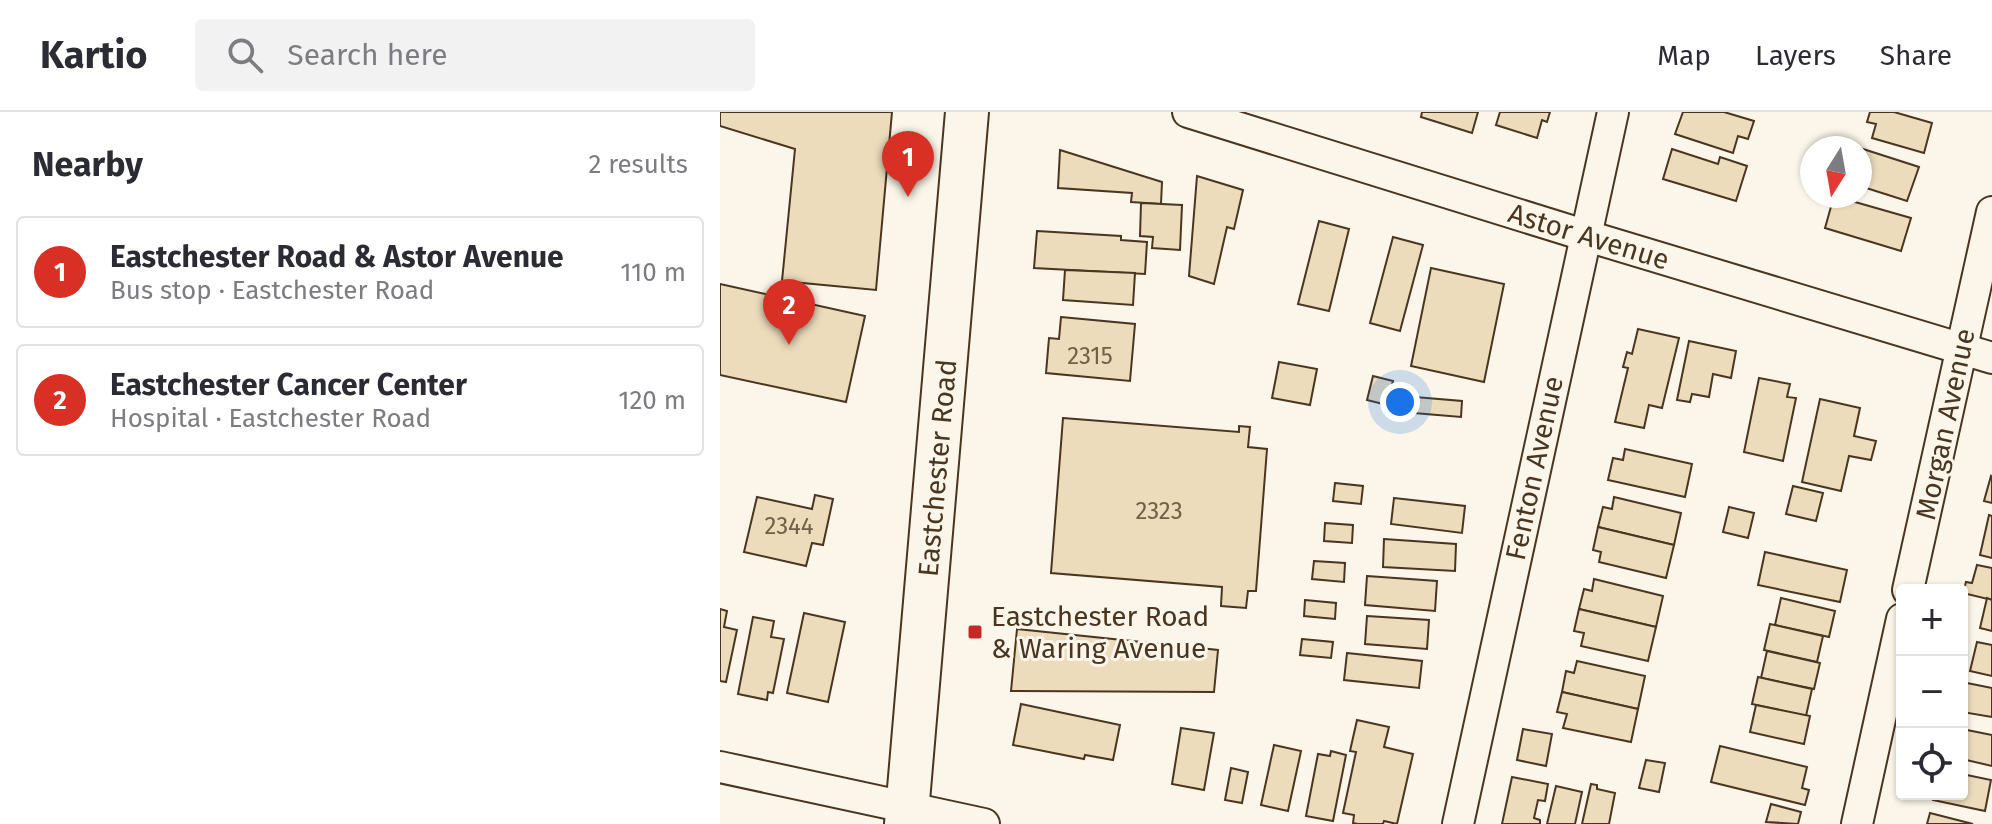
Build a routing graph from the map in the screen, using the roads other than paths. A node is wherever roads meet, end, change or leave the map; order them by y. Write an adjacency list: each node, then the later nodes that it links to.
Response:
1 (967, 112): 11 (main road, Eastchester Road)
2 (1188, 112): 5 (street, Astor Avenue)
3 (1613, 112): 5 (street, Fenton Avenue)
4 (1992, 212): 6 (street, Morgan Avenue)
5 (1584, 235): 6 (street, Astor Avenue); 13 (street, Fenton Avenue)
6 (1961, 348): 7 (street, Astor Avenue); 8 (street, Morgan Avenue)
7 (1992, 358)
8 (1909, 584)
9 (1896, 646): 14 (street)
10 (720, 767): 11 (street)
11 (906, 816): 12 (street)
12 (984, 824)
13 (1458, 824)
14 (1857, 824)

